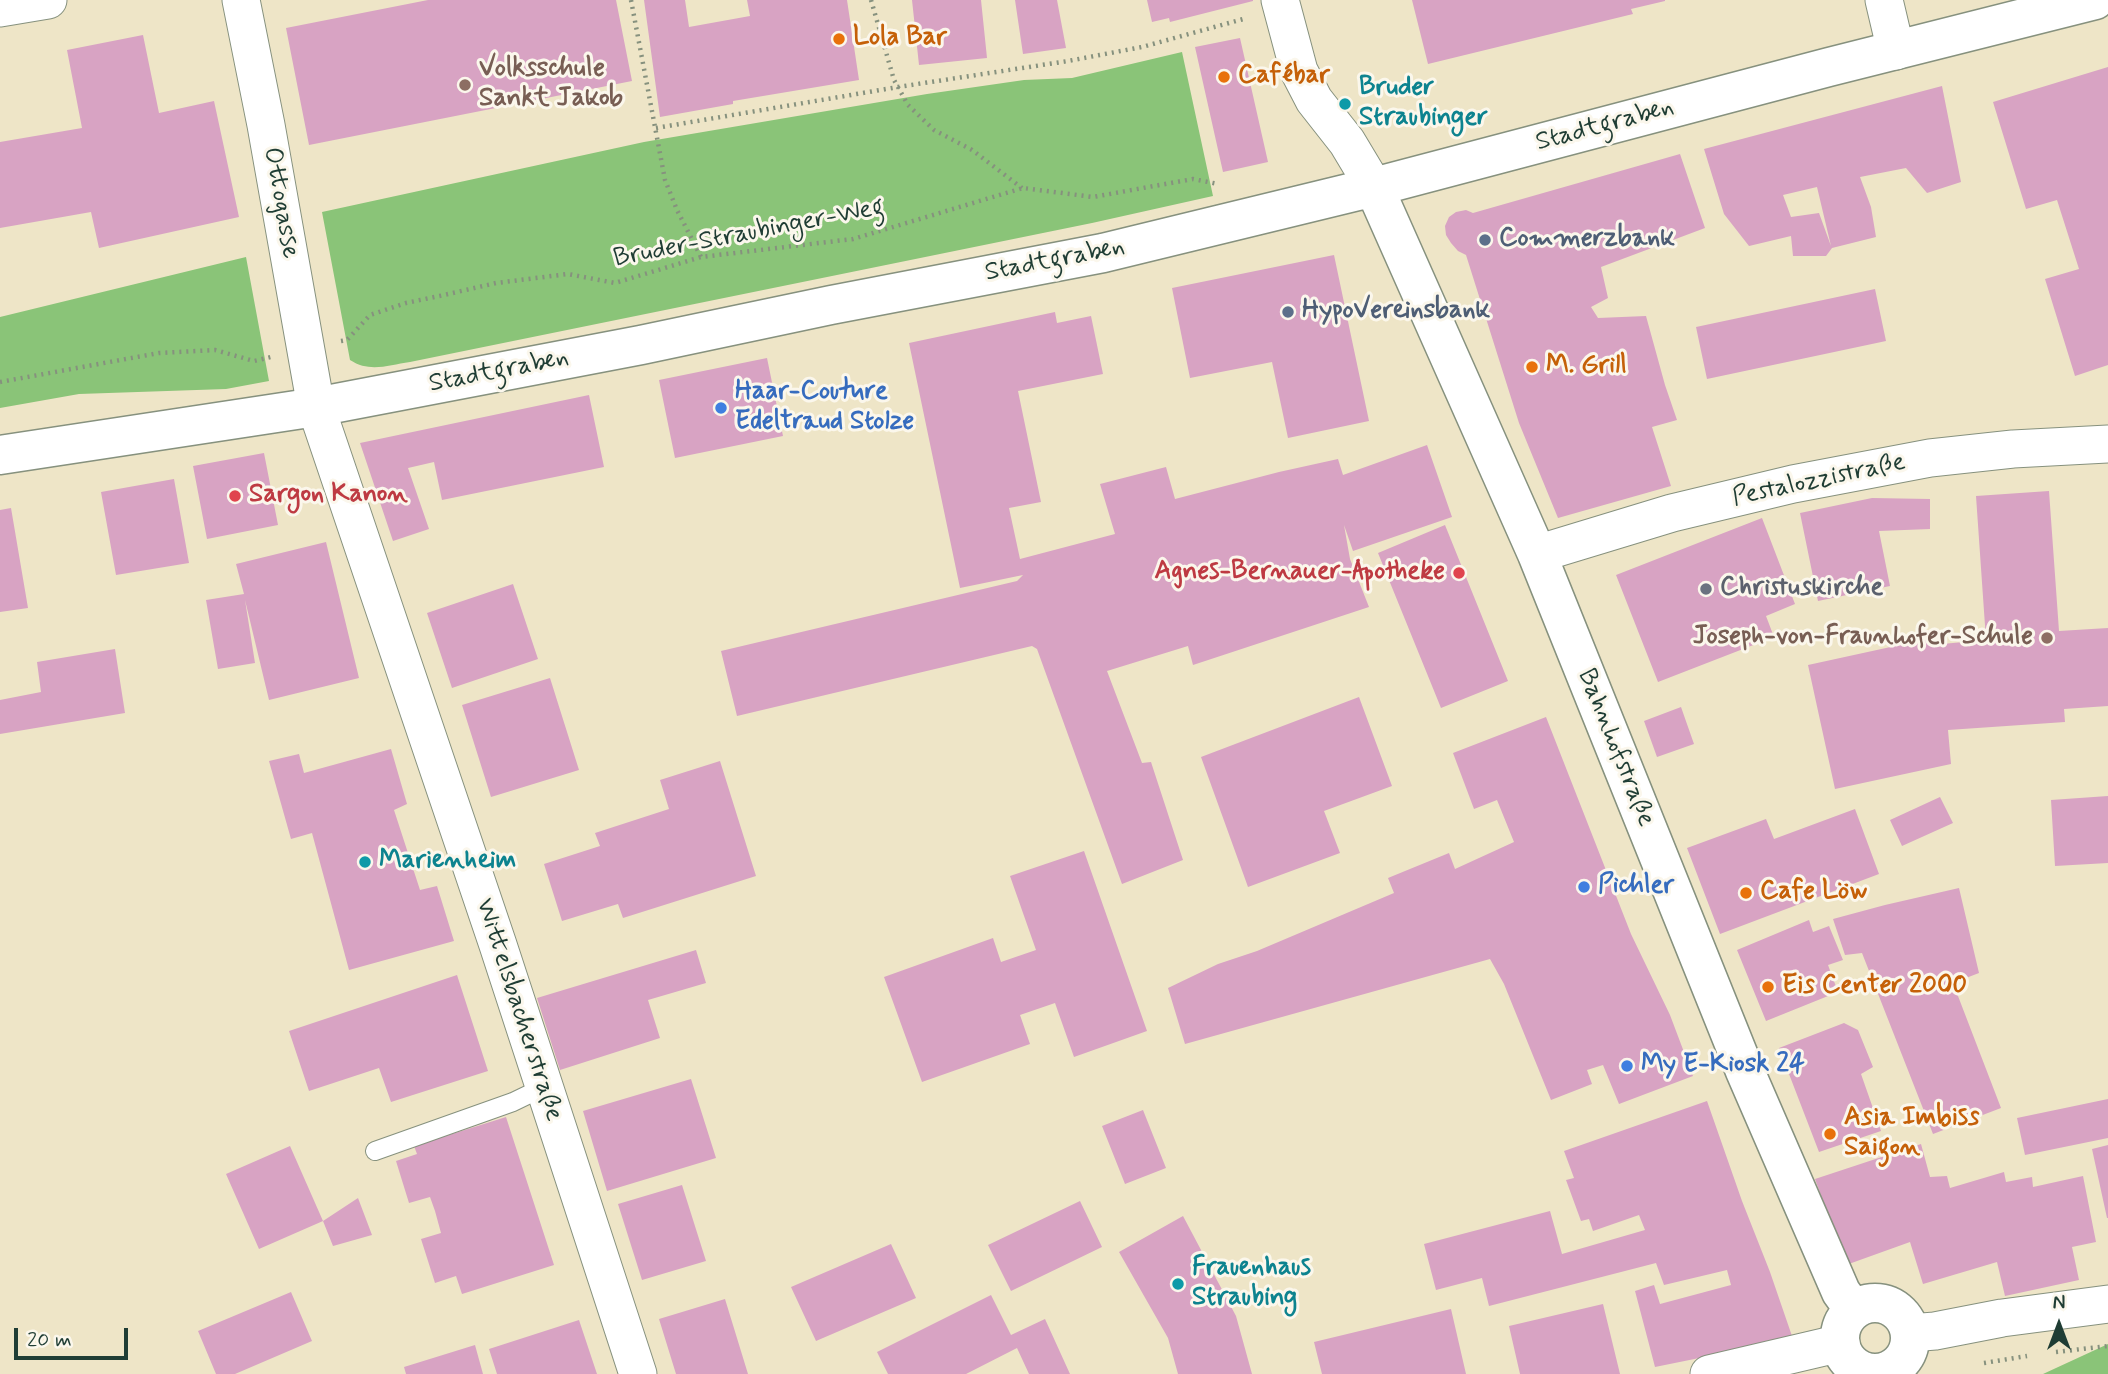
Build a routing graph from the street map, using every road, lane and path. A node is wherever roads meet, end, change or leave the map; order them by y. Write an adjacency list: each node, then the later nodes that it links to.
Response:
1 (241, 0): 14 (street, Ottogasse)
2 (631, 0): 9 (path)
3 (872, 0): 8 (path)
4 (1884, 0): 7 (street)
5 (2095, 0): 7 (main road, Stadtgraben)
6 (1281, 6): 8 (path); 11 (street)
7 (1896, 51): 11 (main road, Stadtgraben)
8 (898, 87): 9 (path); 12 (path)
9 (656, 128): 13 (path)
10 (1226, 183): 12 (path, Bruder-Straubinger-Weg)
11 (1374, 187): 16 (main road, Stadtgraben); 19 (main road, Bahnhofstraße)
12 (1023, 188): 13 (path, Bruder-Straubinger-Weg)
13 (701, 257): 14 (path, Bruder-Straubinger-Weg)
14 (306, 349): 15 (path, Bruder-Straubinger-Weg); 16 (street, Ottogasse)
15 (0, 382)
16 (316, 407): 18 (main road, Stadtgraben); 20 (street, Wittelsbacherstraße)
17 (2108, 444): 19 (street, Pestalozzistraße)
18 (0, 455)
19 (1537, 554): 23 (main road, Bahnhofstraße)
20 (544, 1087): 21 (lane); 30 (street, Wittelsbacherstraße)
21 (375, 1151)
22 (2108, 1304): 24 (street)
23 (1848, 1327): 24 (main road); 29 (main road); 31 (street)
24 (1910, 1333): 29 (main road)
25 (2108, 1346): 26 (path)
26 (2047, 1353)
27 (2035, 1355): 28 (path)
28 (1981, 1364)
29 (1891, 1372)
30 (638, 1374)
31 (1709, 1374)

